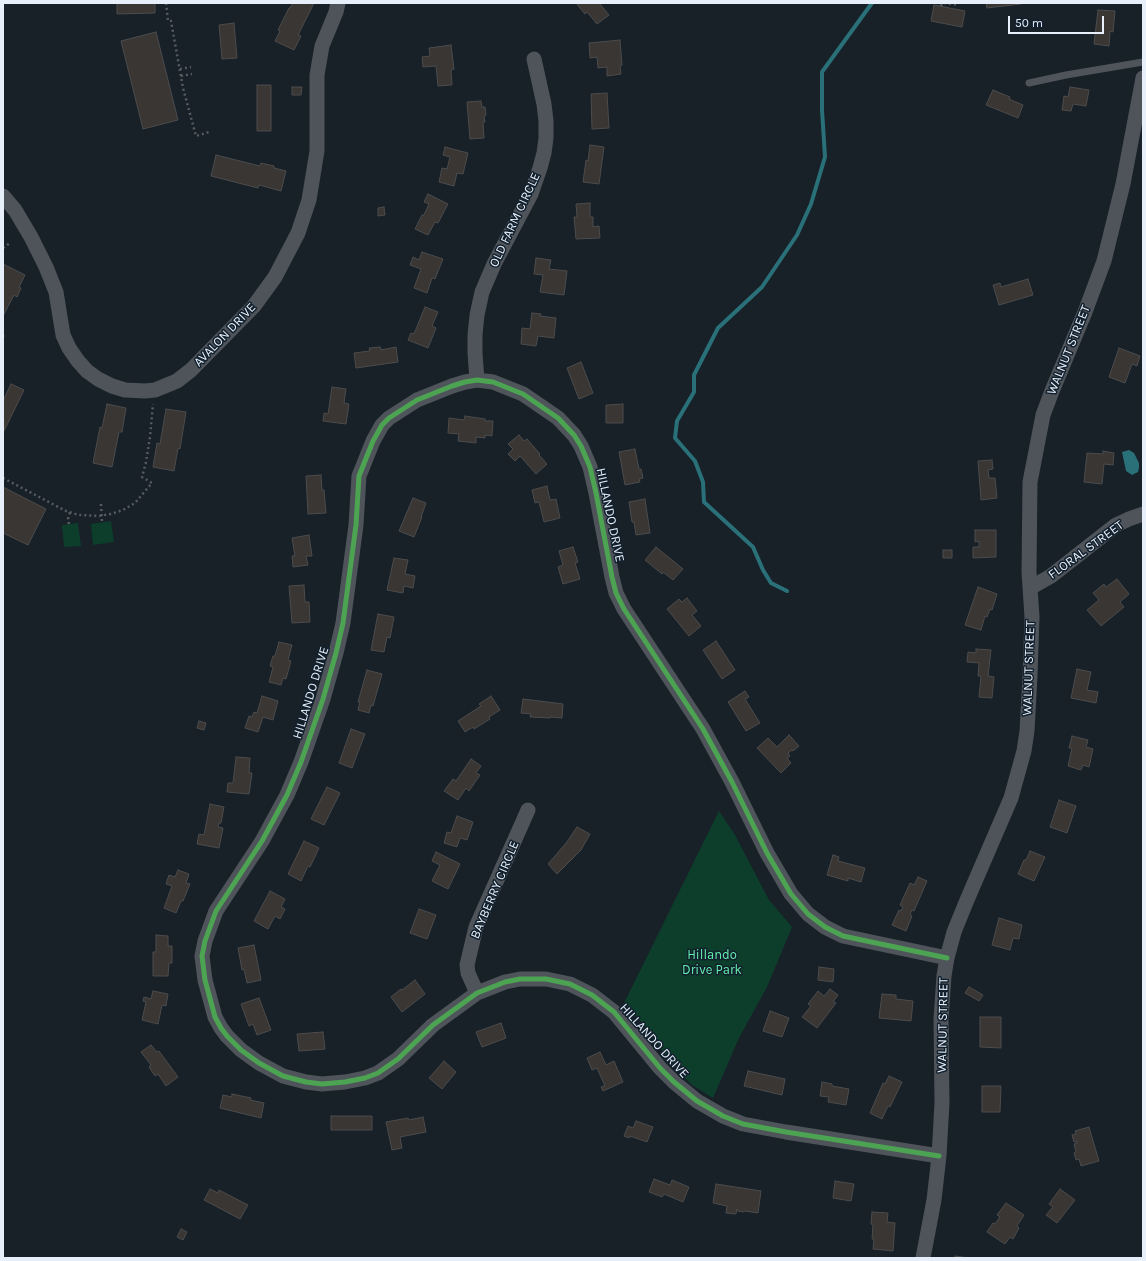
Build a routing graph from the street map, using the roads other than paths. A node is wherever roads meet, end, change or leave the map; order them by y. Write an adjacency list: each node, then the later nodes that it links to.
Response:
1 (338, 3): 6 (street, AVALON DRIVE)
2 (534, 60): 7 (street, OLD FARM CIRCLE)
3 (1143, 62): 5 (lane)
4 (1143, 78): 9 (street, WALNUT STREET)
5 (1029, 83)
6 (3, 196)
7 (477, 380): 11 (street, HILLANDO DRIVE); 12 (street, HILLANDO DRIVE)
8 (1143, 514): 9 (street, FLORAL STREET)
9 (1030, 588): 11 (street, WALNUT STREET)
10 (528, 810): 12 (street, BAYBERRY CIRCLE)
11 (947, 958): 13 (street, WALNUT STREET)
12 (477, 993): 13 (street, HILLANDO DRIVE)
13 (940, 1156): 14 (street, WALNUT STREET)
14 (923, 1258)

